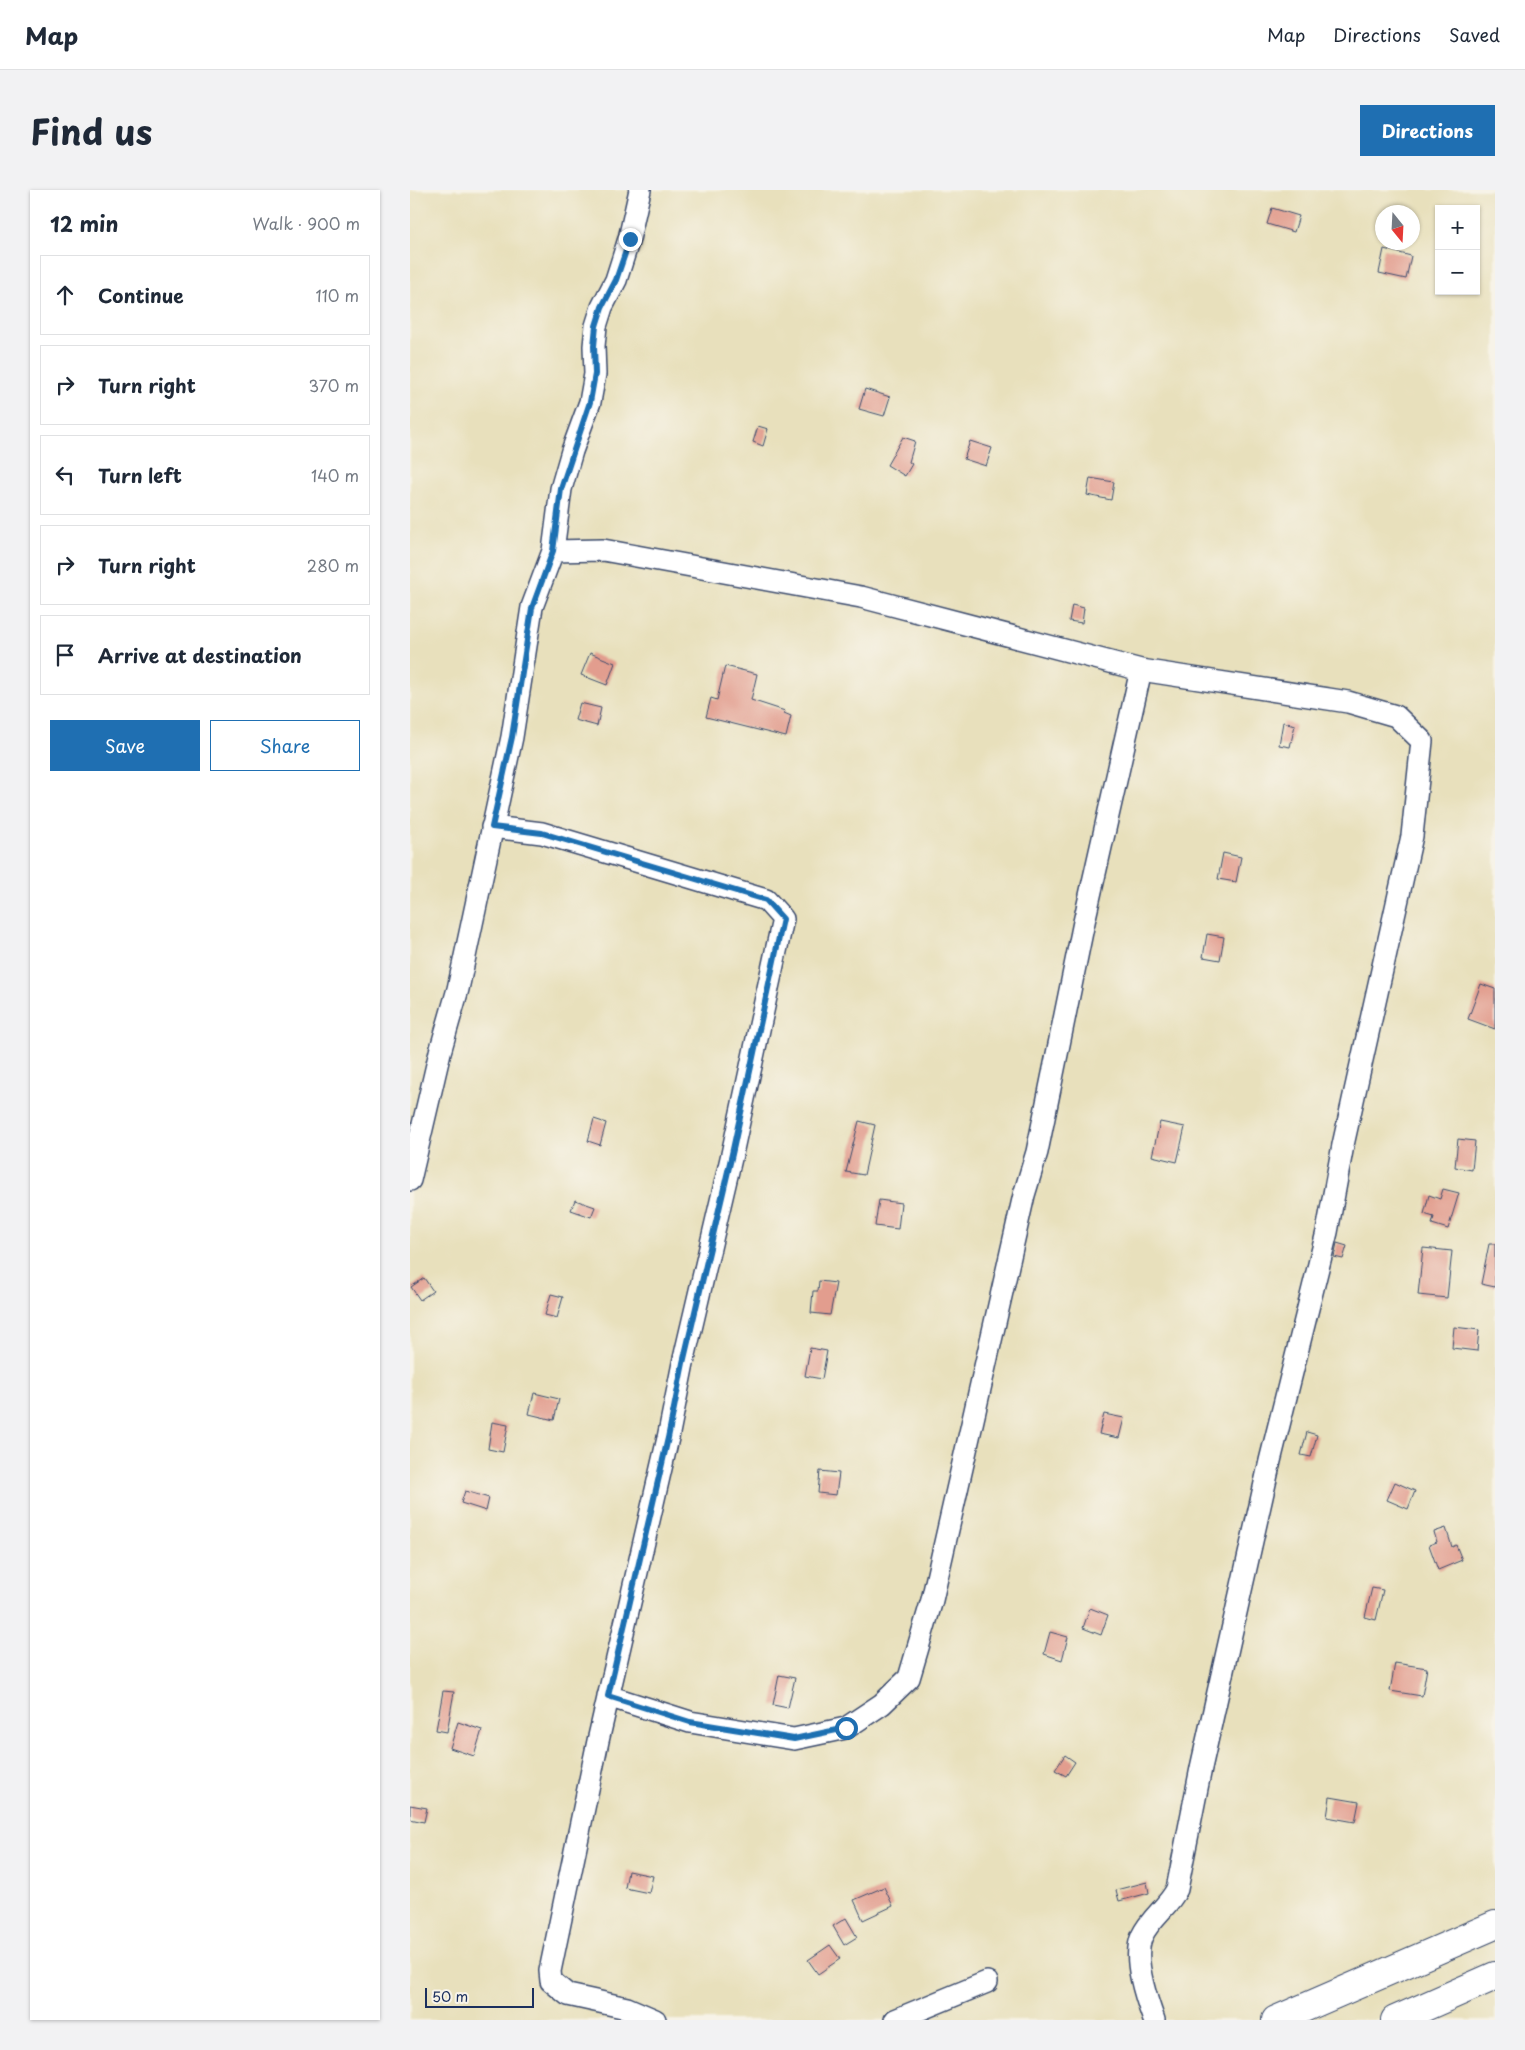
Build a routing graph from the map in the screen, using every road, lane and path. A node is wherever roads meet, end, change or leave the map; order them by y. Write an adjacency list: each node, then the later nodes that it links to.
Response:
1 (640, 190): 2 (street)
2 (553, 551): 3 (street); 4 (street)
3 (1141, 670): 6 (street); 12 (street)
4 (492, 827): 5 (street); 6 (street)
5 (410, 1180)
6 (608, 1696): 10 (street)
7 (1495, 1925): 13 (highway)
8 (1495, 1976): 14 (highway)
9 (988, 1982): 11 (street)
10 (655, 2020)
11 (895, 2020)
12 (1154, 2020)
13 (1276, 2020)
14 (1395, 2020)

